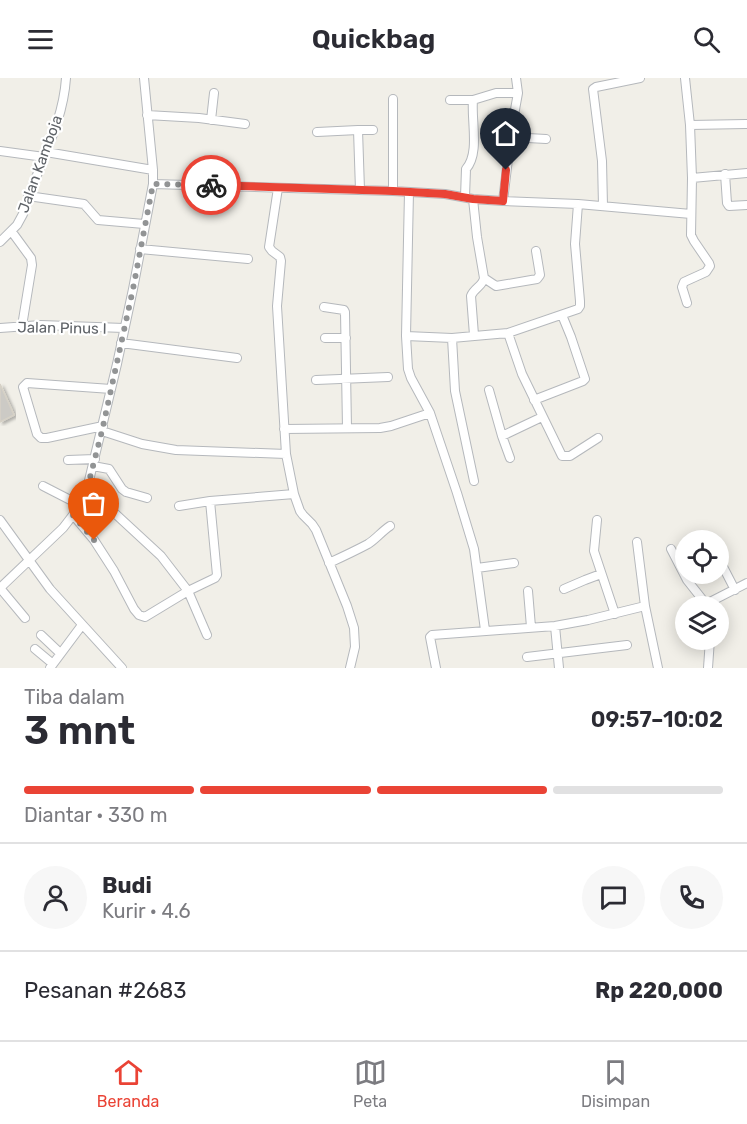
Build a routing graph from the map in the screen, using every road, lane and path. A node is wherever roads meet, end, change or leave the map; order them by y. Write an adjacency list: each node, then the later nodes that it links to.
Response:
1 (66, 78): 22 (street, Jalan Kamboja)
2 (144, 78): 11 (street)
3 (516, 78): 7 (street)
4 (640, 78): 37 (street)
5 (686, 78): 15 (street)
6 (214, 93): 12 (street)
7 (518, 93): 10 (street); 19 (street)
8 (393, 99): 30 (street)
9 (450, 100): 10 (street)
10 (473, 100): 33 (street)
11 (147, 116): 12 (street); 23 (street)
12 (211, 120): 13 (street)
13 (245, 124)
14 (746, 124): 15 (street)
15 (690, 125): 26 (street)
16 (358, 130): 17 (street); 18 (street); 29 (street)
17 (373, 130)
18 (317, 132)
19 (510, 137): 20 (street); 34 (street)
20 (546, 139)
21 (0, 151): 22 (street)
22 (45, 155): 23 (street); 32 (street, Jalan Kamboja)
23 (153, 170): 27 (street)
24 (747, 173): 25 (street)
25 (725, 174): 26 (street); 36 (street)
26 (692, 178): 38 (street)
27 (153, 184): 28 (street); 39 (street)
28 (278, 188): 29 (street); 70 (street)
29 (360, 190): 30 (street)
30 (393, 191): 31 (street)
31 (409, 192): 33 (street); 54 (street)
32 (28, 196): 39 (street); 40 (street, Jalan Kamboja)
33 (469, 198): 34 (street); 45 (street)
34 (503, 201): 35 (street)
35 (578, 204): 37 (street); 48 (street)
36 (747, 205)
37 (603, 206): 38 (street)
38 (691, 214): 46 (street)
39 (144, 224): 42 (street)
40 (12, 232): 41 (street, Jalan Kamboja); 49 (street)
41 (1, 238)
42 (140, 249): 44 (street); 51 (street)
43 (536, 251): 45 (street)
44 (248, 259)
45 (484, 278): 53 (street)
46 (687, 303)
47 (324, 308): 56 (street)
48 (562, 315): 52 (street); 65 (street)
49 (22, 326): 50 (street, Jalan Pinus I); 51 (street, Jalan Pinus I)
50 (0, 328)
51 (124, 328): 58 (street)
52 (508, 333): 53 (street); 65 (street)
53 (474, 335): 57 (street)
54 (406, 336): 57 (street); 66 (street)
55 (325, 338): 56 (street)
56 (346, 338): 61 (street)
57 (452, 338): 77 (street)
58 (121, 342): 59 (street); 63 (street)
59 (237, 358)
60 (388, 377): 61 (street)
61 (345, 378): 62 (street); 68 (street)
62 (316, 380)
63 (111, 389): 69 (street); 69 (street)
64 (489, 390): 71 (street)
65 (534, 400): 67 (street)
66 (430, 413): 68 (street); 94 (street)
67 (542, 417): 71 (street); 72 (street)
68 (347, 428): 70 (street)
69 (102, 429): 73 (street); 76 (street)
70 (284, 429): 73 (street)
71 (502, 436): 74 (street)
72 (598, 438)
73 (286, 454): 80 (street)
74 (510, 458)
75 (68, 460): 76 (street)
76 (94, 463): 79 (street); 81 (street)
77 (474, 481)
78 (43, 486): 83 (street)
79 (86, 493): 83 (street); 101 (street)
80 (294, 494): 82 (street); 92 (street)
81 (147, 498)
82 (210, 501): 84 (street); 101 (street)
83 (80, 505): 85 (street)
84 (179, 506)
85 (73, 515): 91 (street); 101 (street)
86 (597, 520): 95 (street)
87 (0, 521): 91 (street)
88 (390, 526): 92 (street)
89 (637, 542): 105 (street)
90 (671, 549): 103 (street)
91 (30, 560): 98 (street); 108 (street)
92 (329, 563): 122 (street)
93 (514, 563): 94 (street)
94 (477, 568): 111 (street)
95 (601, 574): 99 (street); 106 (street)
96 (729, 578): 100 (street)
97 (747, 584): 100 (street)
98 (0, 588): 107 (street)
99 (564, 589)
100 (735, 590): 104 (street)
101 (188, 591): 113 (street)
102 (528, 591): 110 (street)
103 (699, 596)
104 (723, 596)
105 (645, 606): 106 (street); 125 (street)
106 (615, 614): 109 (street)
107 (25, 618)
108 (82, 625): 117 (street); 121 (street)
109 (555, 626): 110 (street); 118 (street)
110 (531, 627): 111 (street)
111 (485, 630): 123 (street)
112 (41, 635): 117 (street)
113 (207, 635)
114 (627, 645): 118 (street)
115 (35, 649): 120 (street)
116 (709, 650): 126 (street)
117 (60, 653): 120 (street)
118 (558, 654): 119 (street); 124 (street)
119 (527, 657)
120 (51, 666)
121 (122, 668)
122 (350, 668)
123 (436, 668)
124 (560, 668)
125 (658, 668)
126 (708, 668)

